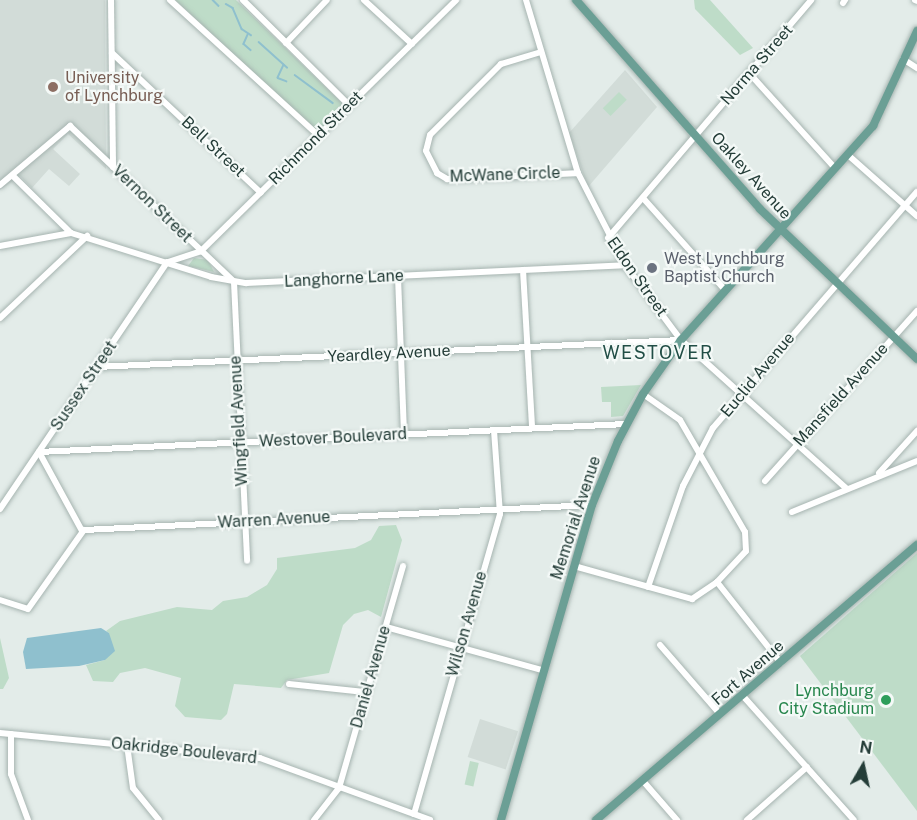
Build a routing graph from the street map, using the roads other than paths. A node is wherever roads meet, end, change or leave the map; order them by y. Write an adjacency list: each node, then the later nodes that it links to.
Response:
1 (111, 0): 14 (street)
2 (170, 0): 19 (street)
3 (243, 0): 11 (street)
4 (327, 0): 11 (street)
5 (364, 0): 12 (street)
6 (456, 0): 12 (street, Richmond Street)
7 (526, 0): 13 (street, Eldon Street)
8 (576, 0): 20 (main road, Oakley Avenue)
9 (811, 0): 17 (street, Norma Street)
10 (917, 31): 15 (main road, Memorial Avenue)
11 (286, 43): 18 (street)
12 (412, 44): 18 (street, Richmond Street)
13 (541, 52): 24 (street, Eldon Street); 24 (street, McWane Circle)
14 (112, 53): 22 (street); 28 (street, Bell Street)
15 (903, 59): 16 (street); 21 (main road, Memorial Avenue)
16 (917, 68)
17 (750, 74): 20 (street, Norma Street); 23 (street)
18 (349, 105): 19 (street, Richmond Street)
19 (318, 135): 28 (street, Richmond Street)
20 (696, 135): 29 (street, Norma Street); 32 (main road, Oakley Avenue)
21 (848, 155): 23 (main road, Memorial Avenue); 30 (street)
22 (113, 167): 25 (street, Vernon Street); 37 (street, Vernon Street)
23 (836, 168): 32 (main road, Memorial Avenue)
24 (578, 173): 35 (street, Eldon Street)
25 (13, 176): 26 (street); 33 (street)
26 (0, 185)
27 (917, 192): 30 (street, Euclid Avenue)
28 (261, 193): 37 (street, Richmond Street)
29 (643, 198): 35 (street, Norma Street); 44 (street)
30 (905, 205): 31 (street); 43 (street, Euclid Avenue)
31 (917, 216)
32 (781, 231): 43 (main road, Oakley Avenue); 44 (main road, Memorial Avenue)
33 (71, 233): 34 (street, Langhorne Lane); 36 (street)
34 (87, 236): 38 (street, Langhorne Lane); 46 (street)
35 (608, 238): 39 (street, Eldon Street)
36 (0, 246)
37 (201, 251): 38 (street, Richmond Street); 42 (street, Vernon Street)
38 (167, 262): 42 (street, Langhorne Lane); 53 (street, Sussex Street)
39 (625, 265): 40 (street, Langhorne Lane); 48 (street, Eldon Street)
40 (523, 270): 41 (street, Langhorne Lane); 49 (street)
41 (398, 277): 42 (street, Langhorne Lane); 50 (street)
42 (234, 282): 52 (street, Wingfield Avenue)
43 (837, 283): 47 (main road, Oakley Avenue); 55 (street, Euclid Avenue)
44 (725, 290): 48 (main road, Memorial Avenue)
45 (917, 311): 47 (street, Mansfield Avenue)
46 (0, 318)
47 (895, 335): 51 (main road, Oakley Avenue); 62 (street, Mansfield Avenue)
48 (681, 340): 49 (street, Yeardley Avenue); 54 (main road, Memorial Avenue); 55 (street, Eldon Street)
49 (527, 348): 50 (street, Yeardley Avenue); 57 (street)
50 (402, 353): 52 (street, Yeardley Avenue); 60 (street)
51 (917, 359)
52 (237, 361): 53 (street, Yeardley Avenue); 61 (street, Wingfield Avenue)
53 (96, 367): 63 (street, Sussex Street)
54 (643, 394): 56 (main road, Memorial Avenue); 64 (street)
55 (741, 394): 62 (street, Eldon Street); 64 (street, Euclid Avenue)
56 (627, 424): 57 (street, Westover Boulevard); 69 (main road, Memorial Avenue)
57 (532, 428): 58 (street, Westover Boulevard)
58 (494, 430): 60 (street, Westover Boulevard); 71 (street, Wilson Avenue)
59 (917, 431): 66 (street)
60 (404, 435): 61 (street, Westover Boulevard)
61 (240, 442): 63 (street, Westover Boulevard); 73 (street, Wingfield Avenue)
62 (797, 444): 67 (street, Mansfield Avenue); 68 (street, Eldon Street)
63 (39, 452): 70 (street, Sussex Street); 74 (street)
64 (699, 453): 79 (street); 80 (street, Euclid Avenue)
65 (917, 461): 66 (street)
66 (877, 476): 68 (street)
67 (765, 481)
68 (847, 489): 72 (street)
69 (592, 505): 71 (street, Warren Avenue); 78 (main road, Memorial Avenue)
70 (0, 509)
71 (499, 510): 73 (street, Warren Avenue); 84 (street, Wilson Avenue)
72 (792, 512)
73 (244, 522): 74 (street, Warren Avenue); 76 (street, Wingfield Avenue)
74 (81, 531): 81 (street)
75 (917, 545): 85 (main road, Fort Avenue)
76 (247, 561)
77 (403, 566): 82 (street, Daniel Avenue)
78 (574, 566): 80 (street); 86 (main road, Memorial Avenue)
79 (717, 582): 80 (street); 85 (street)
80 (648, 587)
81 (0, 600)
82 (386, 627): 84 (street); 88 (street, Daniel Avenue)
83 (660, 645): 90 (street)
84 (460, 648): 86 (street); 97 (street, Wilson Avenue)
85 (781, 663): 89 (main road, Fort Avenue)
86 (542, 670): 102 (main road, Memorial Avenue)
87 (289, 684): 88 (street)
88 (366, 692): 96 (street, Daniel Avenue)
89 (743, 696): 90 (main road, Fort Avenue); 94 (street)
90 (720, 714): 95 (main road, Fort Avenue)
91 (0, 733): 92 (street, Oakridge Boulevard)
92 (11, 734): 93 (street, Oakridge Boulevard); 98 (street)
93 (127, 745): 96 (street, Oakridge Boulevard); 99 (street)
94 (807, 767): 105 (street); 106 (street)
95 (643, 781): 103 (main road, Fort Avenue); 104 (street)
96 (339, 788): 97 (street, Oakridge Boulevard); 100 (street)
97 (414, 814): 101 (street, Oakridge Boulevard)
98 (28, 820)
99 (159, 820)
100 (314, 820)
101 (430, 820)
102 (501, 820)
103 (596, 820)
104 (677, 820)
105 (747, 820)
106 (854, 820)

